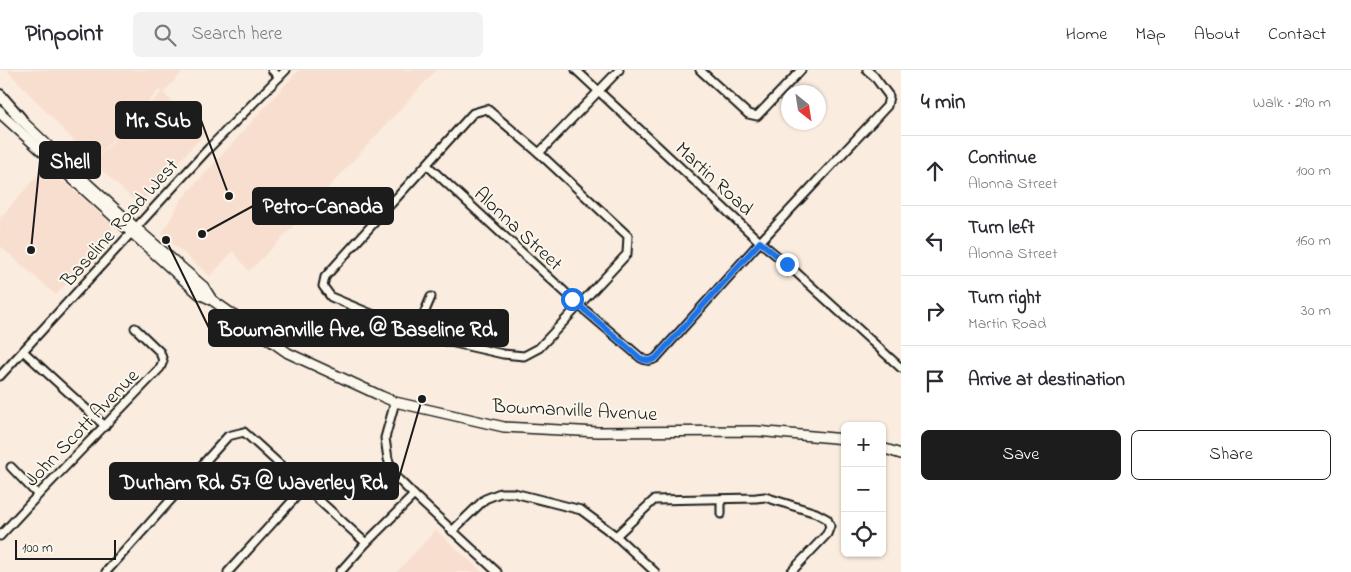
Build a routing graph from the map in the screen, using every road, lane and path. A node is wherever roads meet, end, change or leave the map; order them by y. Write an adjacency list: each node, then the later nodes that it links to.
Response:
1 (272, 70): 8 (street)
2 (285, 70): 8 (street, Baseline Road West)
3 (576, 70): 9 (street, Martin Road)
4 (619, 70): 9 (street)
5 (700, 70): 6 (street)
6 (801, 70)
7 (867, 70): 17 (street)
8 (279, 77): 16 (street, Baseline Road West)
9 (599, 91): 14 (street); 17 (street, Martin Road)
10 (0, 96): 13 (highway)
11 (0, 106): 13 (main road, Bowmanville Avenue)
12 (0, 111): 16 (main road, Bowmanville Avenue)
13 (21, 119): 16 (main road, Bowmanville Avenue)
14 (539, 154): 15 (street); 19 (street)
15 (426, 165): 19 (street, Alonna Street); 21 (street)
16 (134, 231): 22 (street, Baseline Road West); 25 (main road, Bowmanville Avenue)
17 (760, 242): 19 (street, Alonna Street); 23 (street, Martin Road)
18 (431, 297): 21 (street)
19 (580, 306): 21 (street)
20 (135, 328): 26 (street, John Scott Avenue)
21 (417, 330)
22 (23, 351): 24 (street, Baseline Road West); 26 (street)
23 (901, 368)
24 (0, 376)
25 (395, 402): 27 (main road, Bowmanville Avenue); 33 (street)
26 (105, 426): 32 (street, John Scott Avenue)
27 (841, 439)
28 (886, 449): 29 (main road)
29 (901, 454)
30 (11, 467): 32 (street)
31 (305, 487): 39 (street); 40 (street); 41 (street)
32 (38, 495): 37 (street, John Scott Avenue)
33 (414, 495): 36 (street); 39 (street)
34 (721, 499): 35 (street); 38 (street); 45 (street)
35 (722, 514)
36 (452, 531): 38 (street); 43 (street)
37 (0, 536)
38 (616, 536): 44 (street)
39 (366, 543): 42 (street)
40 (106, 572)
41 (228, 572)
42 (340, 572)
43 (497, 572)
44 (655, 572)
45 (791, 572)

